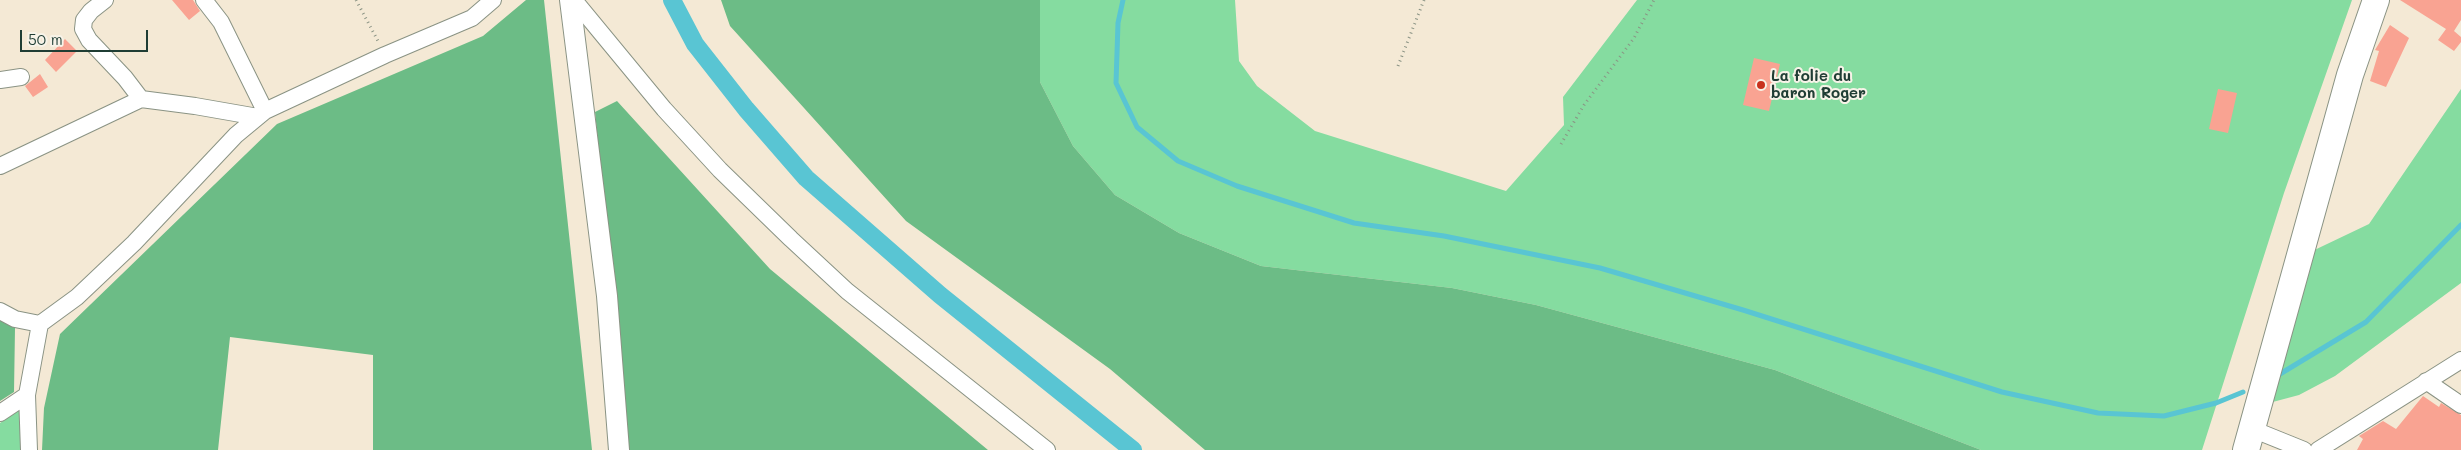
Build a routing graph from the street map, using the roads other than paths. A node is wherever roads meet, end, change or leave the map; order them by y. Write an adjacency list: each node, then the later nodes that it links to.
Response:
1 (105, 0): 8 (street)
2 (204, 0): 9 (street)
3 (493, 0): 9 (street)
4 (572, 0): 21 (street); 22 (street)
5 (2376, 0): 18 (main road)
6 (21, 77): 7 (street)
7 (0, 80)
8 (141, 99): 9 (street); 10 (street)
9 (261, 114): 12 (street)
10 (0, 166)
11 (0, 311): 12 (street)
12 (40, 324): 15 (street)
13 (2461, 360): 14 (street)
14 (2426, 381): 16 (street); 24 (street)
15 (27, 395): 17 (street); 20 (street)
16 (2461, 405)
17 (0, 413)
18 (2249, 440): 19 (street)
19 (2287, 446): 23 (street)
20 (29, 450)
21 (619, 450)
22 (1047, 450)
23 (2304, 450)
24 (2318, 450)

